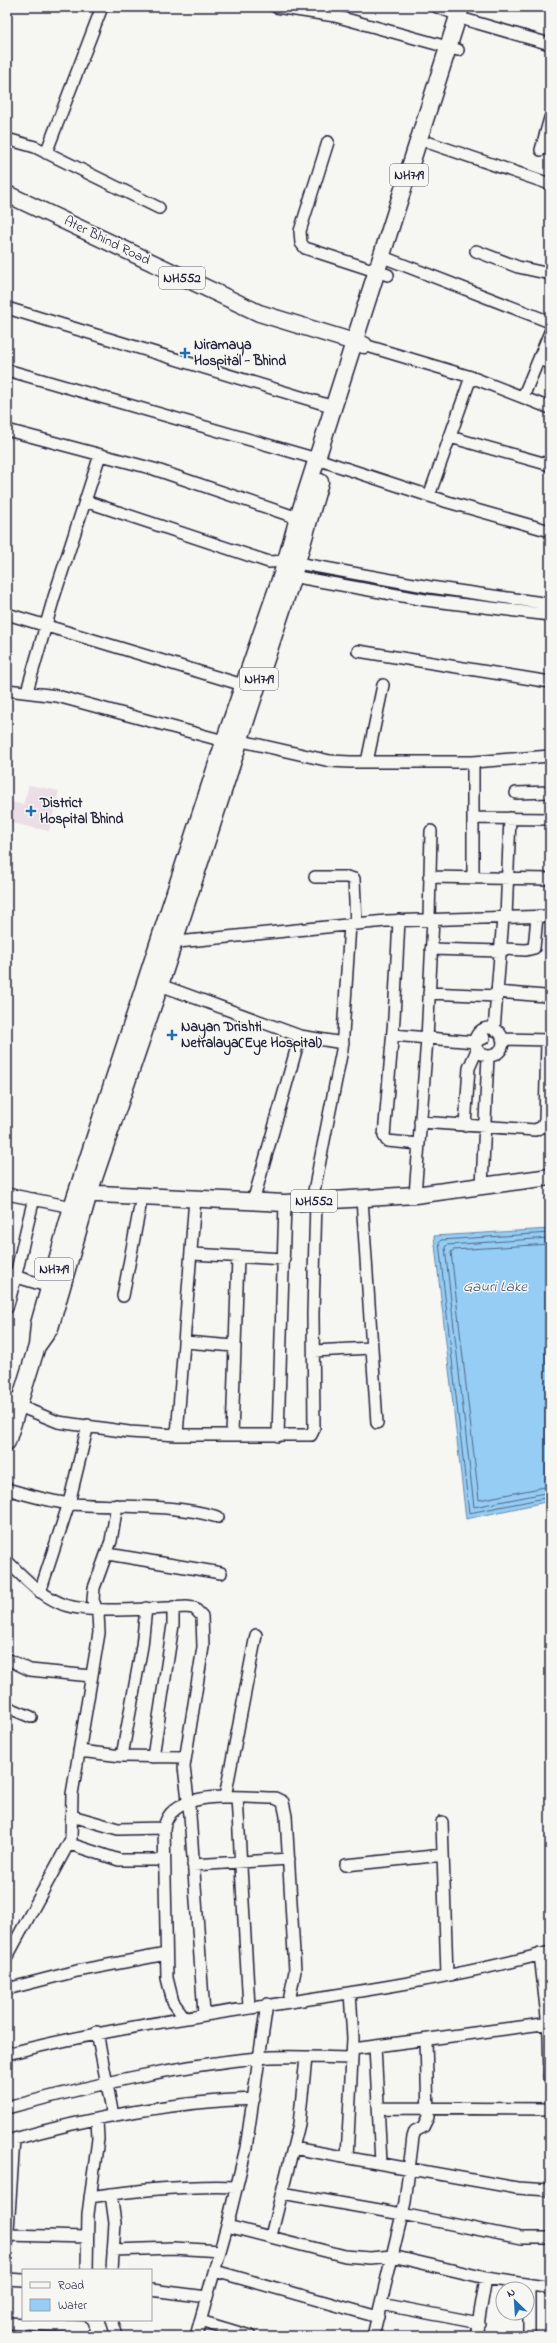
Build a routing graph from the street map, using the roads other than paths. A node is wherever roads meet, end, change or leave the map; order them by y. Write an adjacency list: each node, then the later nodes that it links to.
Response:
1 (102, 7): 14 (street)
2 (276, 7): 4 (street)
3 (437, 7): 6 (street)
4 (291, 8): 5 (street)
5 (336, 11): 8 (street)
6 (464, 12): 7 (street); 8 (highway, NH719)
7 (550, 44)
8 (453, 49): 12 (highway, NH719); 19 (highway, NH719)
9 (550, 118): 13 (street)
10 (7, 139): 14 (street)
11 (328, 142): 19 (street)
12 (430, 143): 15 (street); 19 (highway, NH719)
13 (541, 150)
14 (46, 154): 17 (street)
15 (550, 184)
16 (7, 194): 24 (highway, Ater Bhind Road / NH552)
17 (159, 208)
18 (476, 251): 20 (street)
19 (385, 266): 22 (street); 24 (highway, NH719)
20 (550, 274)
21 (7, 308): 30 (street)
22 (550, 322)
23 (550, 332): 25 (street)
24 (359, 343): 28 (street); 30 (highway, NH719); 35 (highway, NH719)
25 (539, 359): 26 (street); 29 (street)
26 (550, 362)
27 (7, 370): 35 (street)
28 (470, 377): 29 (street); 33 (street)
29 (523, 397): 31 (street)
30 (334, 407): 35 (highway, NH719)
31 (550, 408)
32 (7, 430): 34 (street)
33 (450, 437): 36 (street); 37 (street)
34 (100, 455): 38 (street); 39 (street)
35 (322, 461): 37 (street); 39 (highway, NH719); 41 (highway, NH719)
36 (550, 465)
37 (429, 496): 40 (street)
38 (85, 501): 41 (street); 45 (street)
39 (298, 518): 41 (highway, NH719)
40 (550, 531)
41 (289, 569): 42 (street); 44 (street); 48 (highway, NH719); 52 (highway, NH719)
42 (550, 604)
43 (7, 614): 45 (street)
44 (550, 615)
45 (45, 626): 48 (street); 51 (street)
46 (358, 651): 47 (street)
47 (550, 682)
48 (243, 685): 52 (highway, NH719)
49 (383, 685): 54 (street)
50 (7, 690): 51 (street)
51 (27, 691): 52 (street)
52 (230, 739): 54 (street); 73 (highway, NH719); 74 (highway, NH719)
53 (550, 756): 55 (street)
54 (367, 762): 55 (street)
55 (473, 762): 58 (street)
56 (550, 792): 57 (street)
57 (516, 793)
58 (473, 818): 59 (street); 64 (street)
59 (510, 818): 60 (street); 65 (street)
60 (550, 820)
61 (431, 831): 63 (street)
62 (315, 877): 72 (street)
63 (428, 877): 64 (street); 70 (street)
64 (473, 877): 65 (street)
65 (508, 878): 66 (street); 68 (street)
66 (550, 879)
67 (550, 916): 69 (street)
68 (504, 917): 69 (street); 70 (street); 76 (street)
69 (537, 917): 76 (street)
70 (431, 919): 71 (street); 75 (street)
71 (399, 920): 72 (street); 81 (street)
72 (353, 924): 73 (street); 86 (street)
73 (174, 943): 74 (street); 77 (highway, NH719)
74 (158, 944): 97 (highway, NH719)
75 (431, 949): 76 (street); 78 (street)
76 (500, 950): 79 (street)
77 (160, 985): 82 (street); 97 (highway, NH719)
78 (429, 994): 79 (street); 84 (street)
79 (497, 994): 80 (street); 85 (street)
80 (549, 998)
81 (393, 1035): 84 (street); 91 (street)
82 (300, 1036): 86 (street); 102 (street)
83 (549, 1038): 85 (street); 90 (street)
84 (427, 1039): 85 (street); 88 (street)
85 (489, 1039): 87 (street); 87 (street); 89 (street)
86 (343, 1043): 101 (street)
87 (488, 1056): 90 (street)
88 (420, 1122): 89 (street); 91 (street)
89 (465, 1126): 90 (street)
90 (485, 1128): 93 (street)
91 (419, 1144): 94 (street)
92 (550, 1177): 93 (highway, NH552)
93 (482, 1186): 94 (highway, NH552)
94 (415, 1195): 100 (highway, NH552)
95 (7, 1196): 99 (street)
96 (142, 1196): 97 (highway, NH552); 98 (highway, NH552); 109 (street)
97 (79, 1198): 99 (street); 108 (highway, NH719); 112 (highway, NH719)
98 (195, 1198): 102 (highway, NH552); 104 (street)
99 (34, 1199): 107 (street)
100 (362, 1199): 101 (highway, NH552); 114 (street)
101 (314, 1201): 103 (highway, NH552); 115 (street)
102 (253, 1202): 103 (highway, NH552)
103 (285, 1203): 106 (street)
104 (192, 1254): 105 (street); 111 (street)
105 (238, 1256): 106 (street); 113 (street)
106 (284, 1259): 121 (street)
107 (12, 1276): 108 (street); 110 (street)
108 (50, 1287): 112 (highway, NH719)
109 (122, 1296)
110 (7, 1308)
111 (185, 1342): 113 (street); 119 (street)
112 (37, 1346): 116 (highway, NH719)
113 (234, 1346): 120 (street)
114 (371, 1348): 115 (street); 117 (street)
115 (314, 1351): 121 (street)
116 (15, 1401): 118 (street); 122 (highway, NH719)
117 (377, 1423)
118 (88, 1425): 119 (street); 124 (street)
119 (177, 1435): 120 (street)
120 (232, 1435): 121 (street)
121 (278, 1436)
122 (7, 1442)
123 (7, 1489): 124 (street)
124 (70, 1503): 125 (street); 130 (street)
125 (117, 1505): 126 (street); 127 (street)
126 (218, 1517)
127 (108, 1554): 129 (street); 133 (street)
128 (7, 1561): 130 (street)
129 (220, 1573)
130 (40, 1592): 133 (street)
131 (173, 1607): 132 (street); 141 (street); 142 (street)
132 (146, 1608): 133 (street); 140 (street)
133 (96, 1609): 136 (street)
134 (256, 1635): 143 (street)
135 (7, 1659): 136 (street)
136 (91, 1676): 139 (street)
137 (7, 1707): 138 (street)
138 (31, 1716)
139 (79, 1751): 140 (street); 146 (street)
140 (122, 1756): 141 (street)
141 (153, 1757): 142 (street)
142 (184, 1757): 145 (street)
143 (225, 1797): 144 (street); 145 (street)
144 (238, 1797): 151 (street); 153 (street)
145 (189, 1803): 148 (street); 154 (street)
146 (72, 1816): 148 (street); 149 (street)
147 (442, 1822): 150 (street)
148 (164, 1828): 152 (street)
149 (70, 1844): 152 (street); 158 (street)
150 (443, 1855): 155 (street); 159 (street)
151 (288, 1859): 153 (street); 162 (street)
152 (164, 1860): 157 (street)
153 (241, 1862): 154 (street); 164 (street)
154 (193, 1865): 165 (street)
155 (346, 1865)
156 (545, 1953): 159 (street); 167 (street)
157 (166, 1954): 160 (street); 166 (street)
158 (7, 1957)
159 (447, 1974): 161 (street)
160 (7, 1989)
161 (350, 1993): 162 (street); 171 (street)
162 (289, 2001): 163 (street)
163 (267, 2004): 164 (street); 173 (street)
164 (249, 2007): 165 (street)
165 (204, 2014): 166 (street)
166 (184, 2017): 168 (street)
167 (549, 2023): 169 (street); 175 (street)
168 (97, 2032): 172 (street); 176 (street)
169 (426, 2040): 170 (street); 180 (street)
170 (375, 2046): 171 (street); 179 (street)
171 (352, 2053): 174 (street); 186 (street)
172 (7, 2054)
173 (260, 2058): 174 (street); 176 (street); 177 (street)
174 (306, 2058): 185 (street)
175 (550, 2079)
176 (108, 2083): 178 (street); 182 (street)
177 (254, 2099): 182 (street); 189 (street)
178 (7, 2108)
179 (379, 2108): 180 (street); 187 (street)
180 (429, 2109): 181 (street); 188 (street)
181 (550, 2109)
182 (113, 2116): 183 (street)
183 (97, 2120): 184 (street); 193 (street)
184 (10, 2140): 194 (street)
185 (294, 2148): 186 (street); 192 (street)
186 (347, 2158): 187 (street)
187 (381, 2163): 188 (street)
188 (408, 2168): 190 (street); 195 (street)
189 (237, 2188): 191 (street); 196 (street)
190 (550, 2190)
191 (111, 2194): 193 (street); 202 (street)
192 (282, 2194): 195 (street); 198 (street)
193 (90, 2197): 199 (street)
194 (8, 2202): 197 (street)
195 (402, 2214): 200 (street); 204 (street)
196 (227, 2226): 198 (street); 203 (street)
197 (7, 2235): 199 (street); 201 (street)
198 (271, 2236): 204 (street)
199 (87, 2237): 205 (street)
200 (550, 2238)
201 (7, 2245)
202 (113, 2250): 203 (street); 206 (street)
203 (220, 2251): 207 (street)
204 (392, 2256): 208 (street); 216 (street)
205 (87, 2269)
206 (112, 2269)
207 (214, 2271): 215 (street); 217 (street)
208 (486, 2278): 211 (street); 222 (street)
209 (7, 2279): 210 (street)
210 (22, 2280)
211 (504, 2281)
212 (535, 2286): 214 (street)
213 (152, 2290): 215 (street)
214 (550, 2292)
215 (207, 2297): 219 (street)
216 (381, 2304): 217 (street); 222 (street)
217 (378, 2316): 227 (street)
218 (112, 2321): 224 (street)
219 (200, 2321): 225 (street); 226 (street)
220 (529, 2321): 229 (street)
221 (7, 2323): 223 (street)
222 (479, 2323): 228 (street)
223 (83, 2328)
224 (117, 2336)
225 (196, 2336)
226 (250, 2336)
227 (373, 2336)
228 (476, 2336)
229 (529, 2336)

